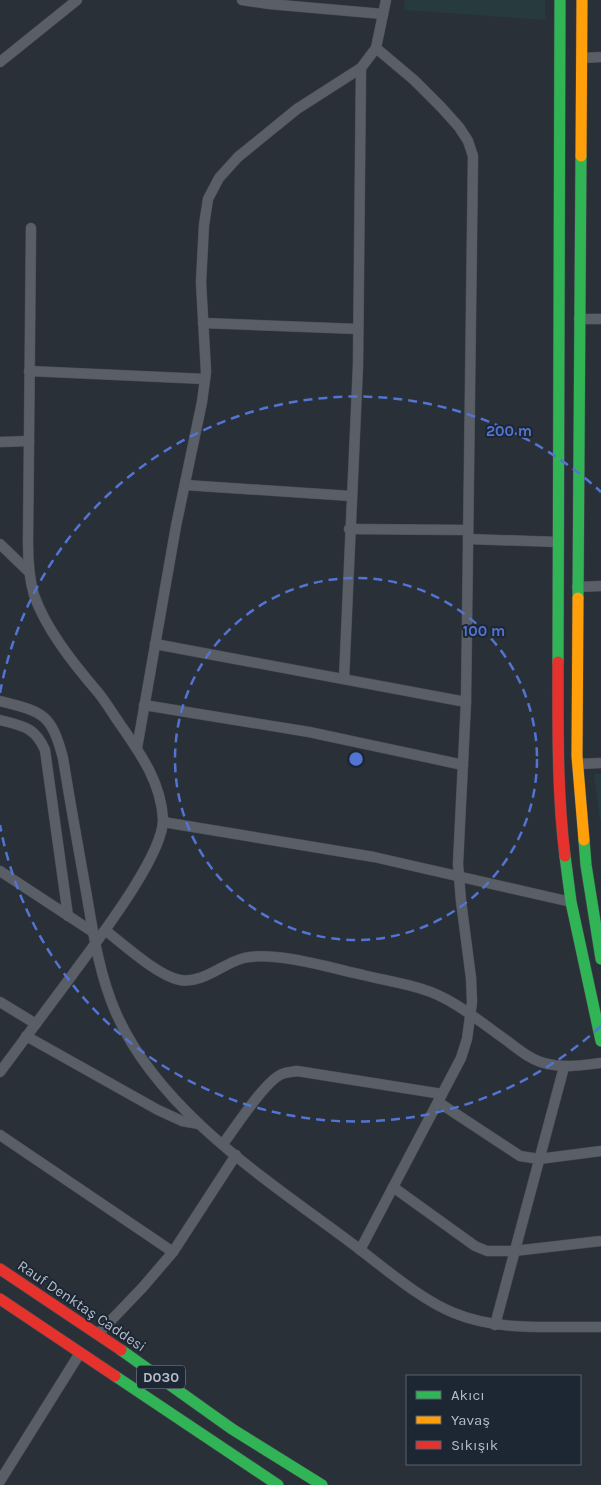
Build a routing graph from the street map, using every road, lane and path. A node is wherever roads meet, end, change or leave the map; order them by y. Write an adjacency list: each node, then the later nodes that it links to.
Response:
1 (77, 0): 10 (street)
2 (242, 0): 6 (street)
3 (386, 0): 6 (street)
4 (560, 0): 25 (main road)
5 (582, 0): 9 (main road)
6 (383, 14): 7 (street)
7 (376, 48): 11 (street); 24 (street)
8 (601, 57): 9 (street)
9 (582, 58): 13 (main road)
10 (0, 62)
11 (361, 68): 15 (street); 16 (street)
12 (31, 228): 17 (street)
13 (579, 319): 14 (street); 29 (main road)
14 (601, 319)
15 (203, 323): 16 (street); 18 (street)
16 (358, 329): 22 (street)
17 (29, 371): 18 (street); 19 (street)
18 (205, 379): 21 (street)
19 (28, 441): 20 (street); 27 (street)
20 (0, 442)
21 (185, 485): 22 (street); 30 (street)
22 (351, 496): 23 (street)
23 (349, 529): 24 (street); 31 (street)
24 (468, 535): 25 (street); 33 (street)
25 (558, 542): 43 (main road)
26 (0, 544): 27 (street)
27 (29, 572): 36 (street)
28 (601, 586): 29 (street)
29 (577, 587): 38 (main road)
30 (155, 644): 31 (street); 34 (street)
31 (344, 680): 33 (street)
32 (0, 701): 46 (street)
33 (466, 702): 39 (street)
34 (144, 705): 36 (street); 39 (street)
35 (0, 720): 44 (street)
36 (137, 748): 40 (street)
37 (601, 763): 38 (street)
38 (578, 764): 48 (main road)
39 (463, 765): 42 (street)
40 (163, 822): 42 (street); 45 (street)
41 (0, 871): 44 (street)
42 (459, 876): 43 (street); 50 (street)
43 (571, 902): 53 (main road)
44 (68, 916): 46 (street)
45 (105, 930): 47 (street); 50 (street)
46 (92, 932): 47 (street)
47 (95, 944): 51 (street); 58 (street)
48 (601, 959)
49 (0, 1002): 51 (street)
50 (471, 1015): 55 (street); 57 (street)
51 (36, 1024): 52 (street)
52 (26, 1036): 56 (street); 58 (street)
53 (601, 1041)
54 (601, 1063): 55 (street)
55 (564, 1067): 63 (street)
56 (0, 1072)
57 (440, 1098): 60 (street); 63 (street); 64 (street)
58 (200, 1124): 60 (street)
59 (0, 1135): 68 (street)
60 (223, 1144): 62 (street)
61 (601, 1151): 63 (street)
62 (236, 1155): 66 (street); 68 (street)
63 (539, 1159): 67 (street)
64 (394, 1187): 66 (street); 67 (street)
65 (601, 1240): 67 (street)
66 (360, 1250): 71 (street)
67 (514, 1251): 71 (street)
68 (173, 1252): 73 (street)
69 (0, 1269): 73 (main road, Rauf Denktaş Caddesi / D030)
70 (0, 1299): 74 (main road)
71 (495, 1324): 72 (street)
72 (601, 1327)
73 (98, 1334): 77 (main road, Rauf Denktaş Caddesi / D030)
74 (80, 1353): 75 (street); 76 (main road)
75 (2, 1481)
76 (278, 1485)
77 (322, 1485)

